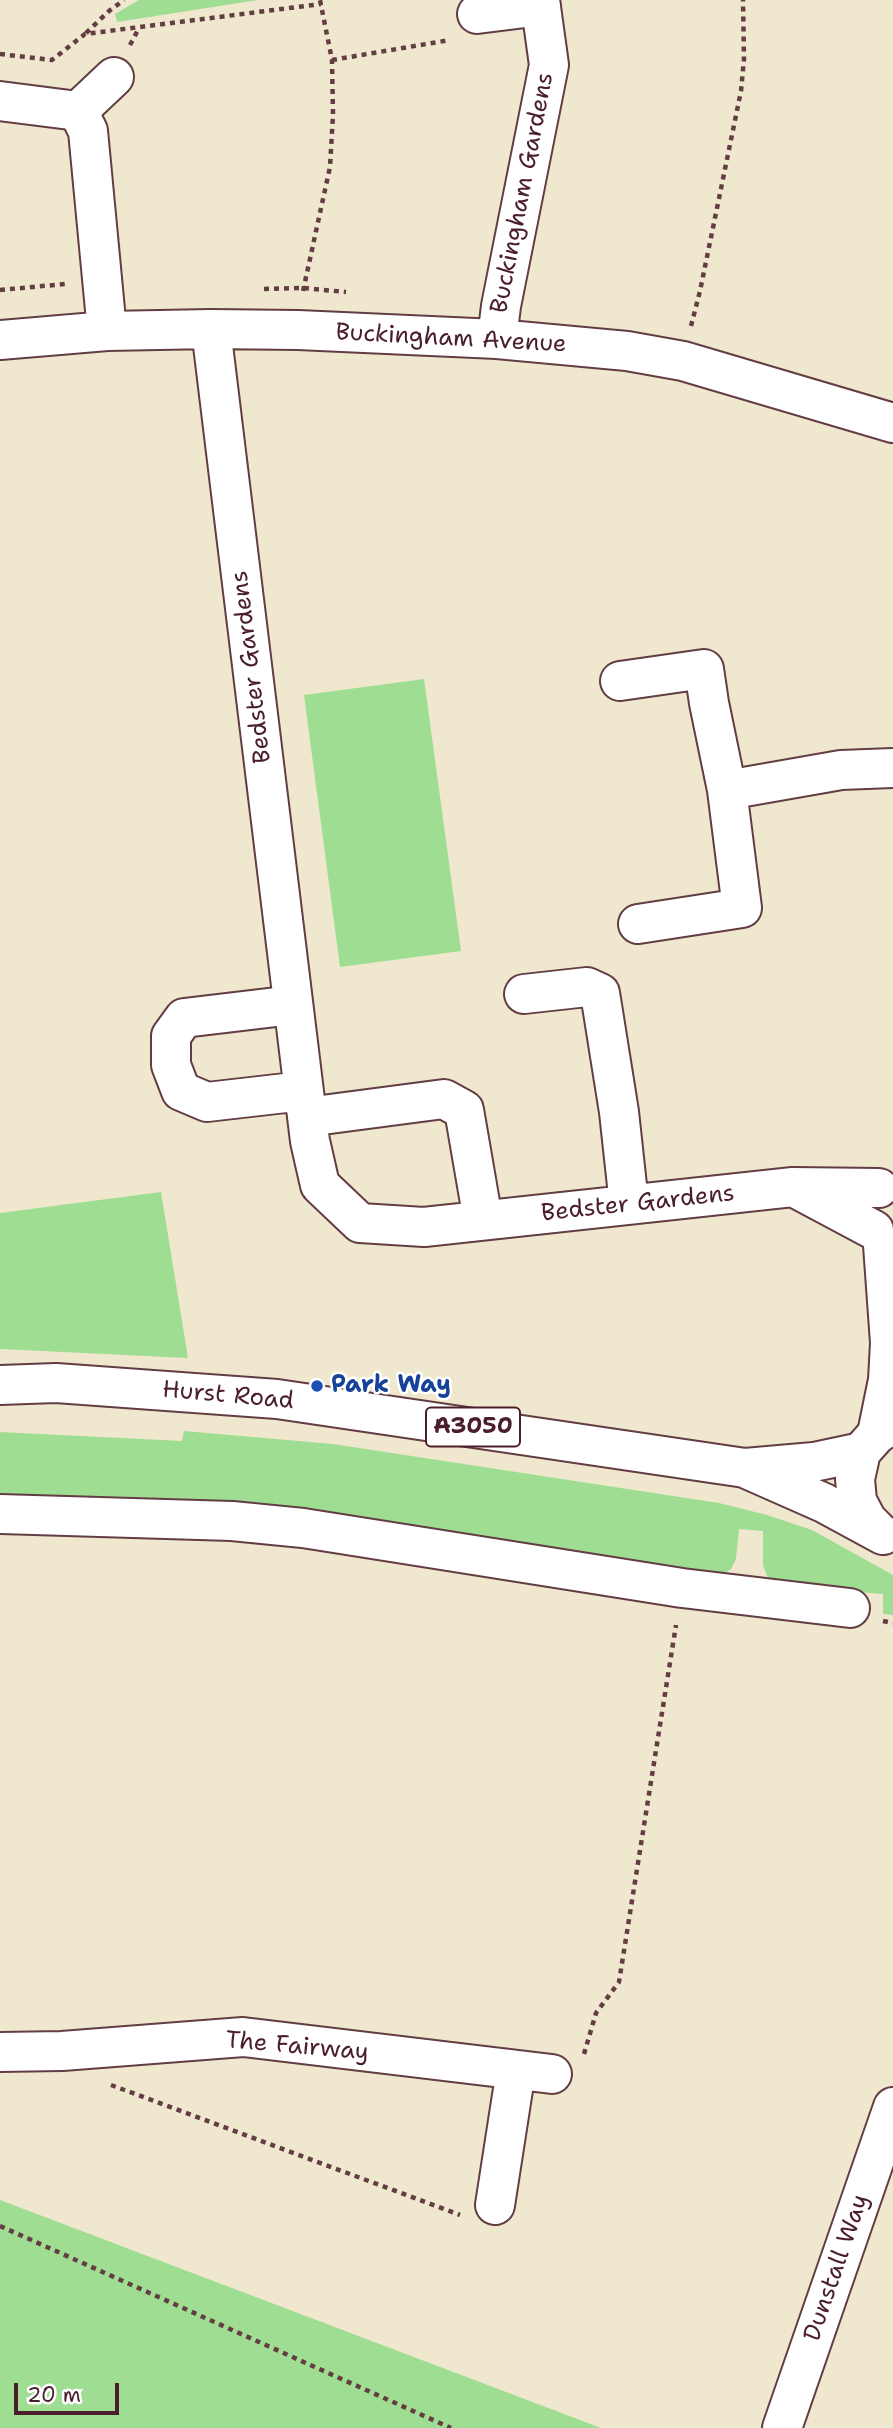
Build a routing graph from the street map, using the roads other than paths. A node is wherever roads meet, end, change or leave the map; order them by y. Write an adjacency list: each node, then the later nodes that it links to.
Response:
1 (541, 3): 2 (street, Buckingham Gardens); 8 (street, Buckingham Gardens)
2 (464, 27)
3 (114, 77): 5 (street)
4 (0, 101): 5 (street)
5 (79, 111): 7 (street)
6 (211, 329): 7 (street, Buckingham Avenue); 8 (street, Buckingham Avenue); 16 (street, Bedster Gardens)
7 (107, 331): 9 (street, Buckingham Avenue)
8 (496, 339): 10 (street, Buckingham Avenue)
9 (0, 340)
10 (893, 423)
11 (620, 681): 13 (street)
12 (893, 768): 13 (street)
13 (727, 790): 14 (street)
14 (638, 924)
15 (524, 994): 20 (street)
16 (293, 1005): 17 (street, Bedster Gardens); 17 (street)
17 (305, 1104): 21 (street, Bedster Gardens); 21 (street)
18 (886, 1180): 19 (street, Bedster Gardens); 22 (street)
19 (793, 1187): 20 (street, Bedster Gardens); 22 (street)
20 (629, 1205): 21 (street, Bedster Gardens)
21 (483, 1220)
22 (883, 1243): 24 (street)
23 (0, 1385): 25 (street, Hurst Road / A3050)
24 (877, 1436): 25 (street, Hurst Road / A3050); 27 (street)
25 (745, 1468): 27 (street, Hurst Road / A3050)
26 (0, 1514): 28 (street)
27 (888, 1538)
28 (850, 1608)
29 (0, 2052): 31 (street, The Fairway)
30 (893, 2107): 32 (street, Dunstall Way)
31 (479, 2210)
32 (782, 2428)

